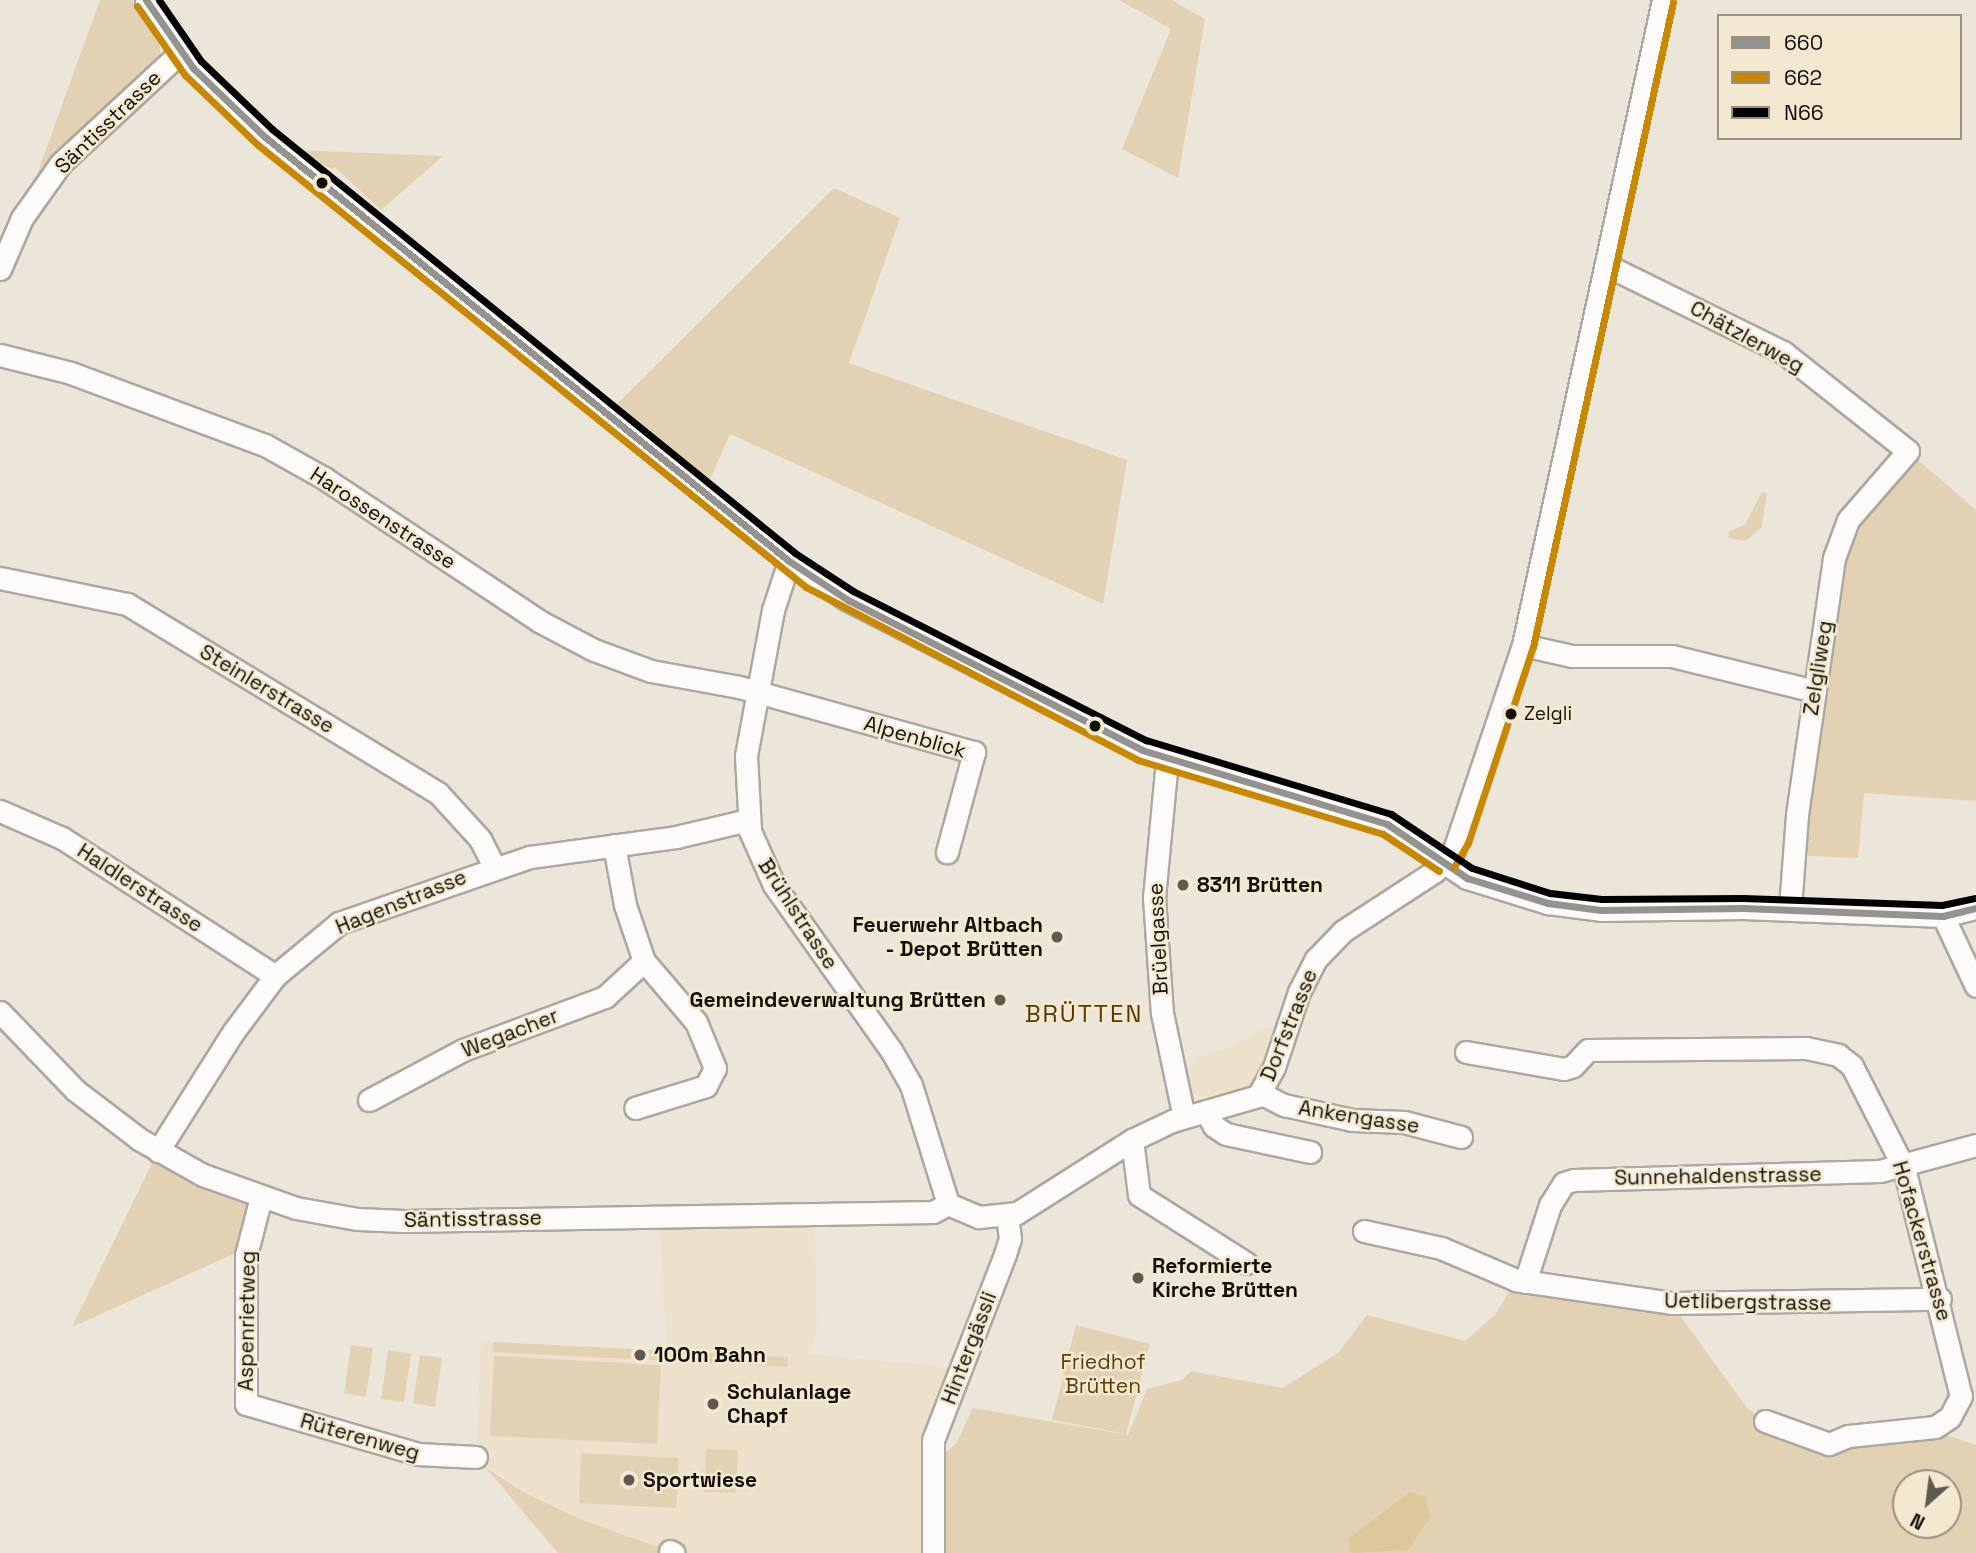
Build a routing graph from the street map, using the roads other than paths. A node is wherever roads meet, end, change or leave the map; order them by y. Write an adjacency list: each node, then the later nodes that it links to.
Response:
1 (146, 0): 3 (street)
2 (1663, 0): 4 (street)
3 (181, 52): 5 (street, Säntisstrasse); 8 (street)
4 (1608, 266): 7 (street, Chätzlerweg); 10 (street)
5 (0, 269)
6 (0, 355): 12 (street, Harossenstrasse)
7 (1908, 451): 11 (street, Zelgliweg)
8 (789, 561): 12 (street, Brühlstrasse); 13 (street)
9 (0, 578): 19 (street, Steinlerstrasse)
10 (1523, 645): 11 (street); 18 (street)
11 (1815, 691): 21 (street, Zelgliweg)
12 (758, 692): 15 (street, Brühlstrasse); 17 (street, Alpenblick)
13 (1167, 760): 18 (street); 32 (street, Brüelgasse)
14 (0, 811): 24 (street, Haldlerstrasse)
15 (748, 820): 16 (street, Hagenstrasse); 40 (street, Brühlstrasse)
16 (614, 845): 19 (street, Hagenstrasse); 23 (street)
17 (947, 852)
18 (1445, 862): 21 (street); 28 (street, Dorfstrasse)
19 (494, 866): 24 (street, Hagenstrasse)
20 (1976, 908): 22 (street)
21 (1790, 909): 22 (street)
22 (1943, 916): 25 (street)
23 (644, 961): 29 (street, Wegacher); 30 (street)
24 (275, 976): 36 (street, Hagenstrasse)
25 (1976, 986)
26 (0, 1012): 36 (street, Säntisstrasse)
27 (1466, 1052): 38 (street, Hofackerstrasse)
28 (1260, 1093): 31 (street, Dorfstrasse); 33 (street, Ankengasse)
29 (369, 1100)
30 (635, 1108)
31 (1206, 1111): 32 (street, Dorfstrasse); 37 (street)
32 (1184, 1117): 34 (street, Dorfstrasse)
33 (1461, 1137)
34 (1132, 1140): 41 (street, Dorfstrasse); 43 (street)
35 (1976, 1145): 38 (street, Sunnehaldenstrasse)
36 (158, 1151): 39 (street, Säntisstrasse)
37 (1310, 1152)
38 (1904, 1168): 44 (street, Sunnehaldenstrasse); 45 (street, Hofackerstrasse)
39 (261, 1197): 40 (street, Säntisstrasse); 46 (street, Aspenrietweg)
40 (948, 1204): 41 (street)
41 (1006, 1215): 49 (street, Hintergässli)
42 (1364, 1231): 44 (street, Uetlibergstrasse)
43 (1246, 1263)
44 (1520, 1281): 45 (street, Uetlibergstrasse)
45 (1940, 1299): 47 (street, Hofackerstrasse)
46 (246, 1404): 48 (street, Rüterenweg)
47 (1765, 1421)
48 (476, 1457)
49 (933, 1553)

